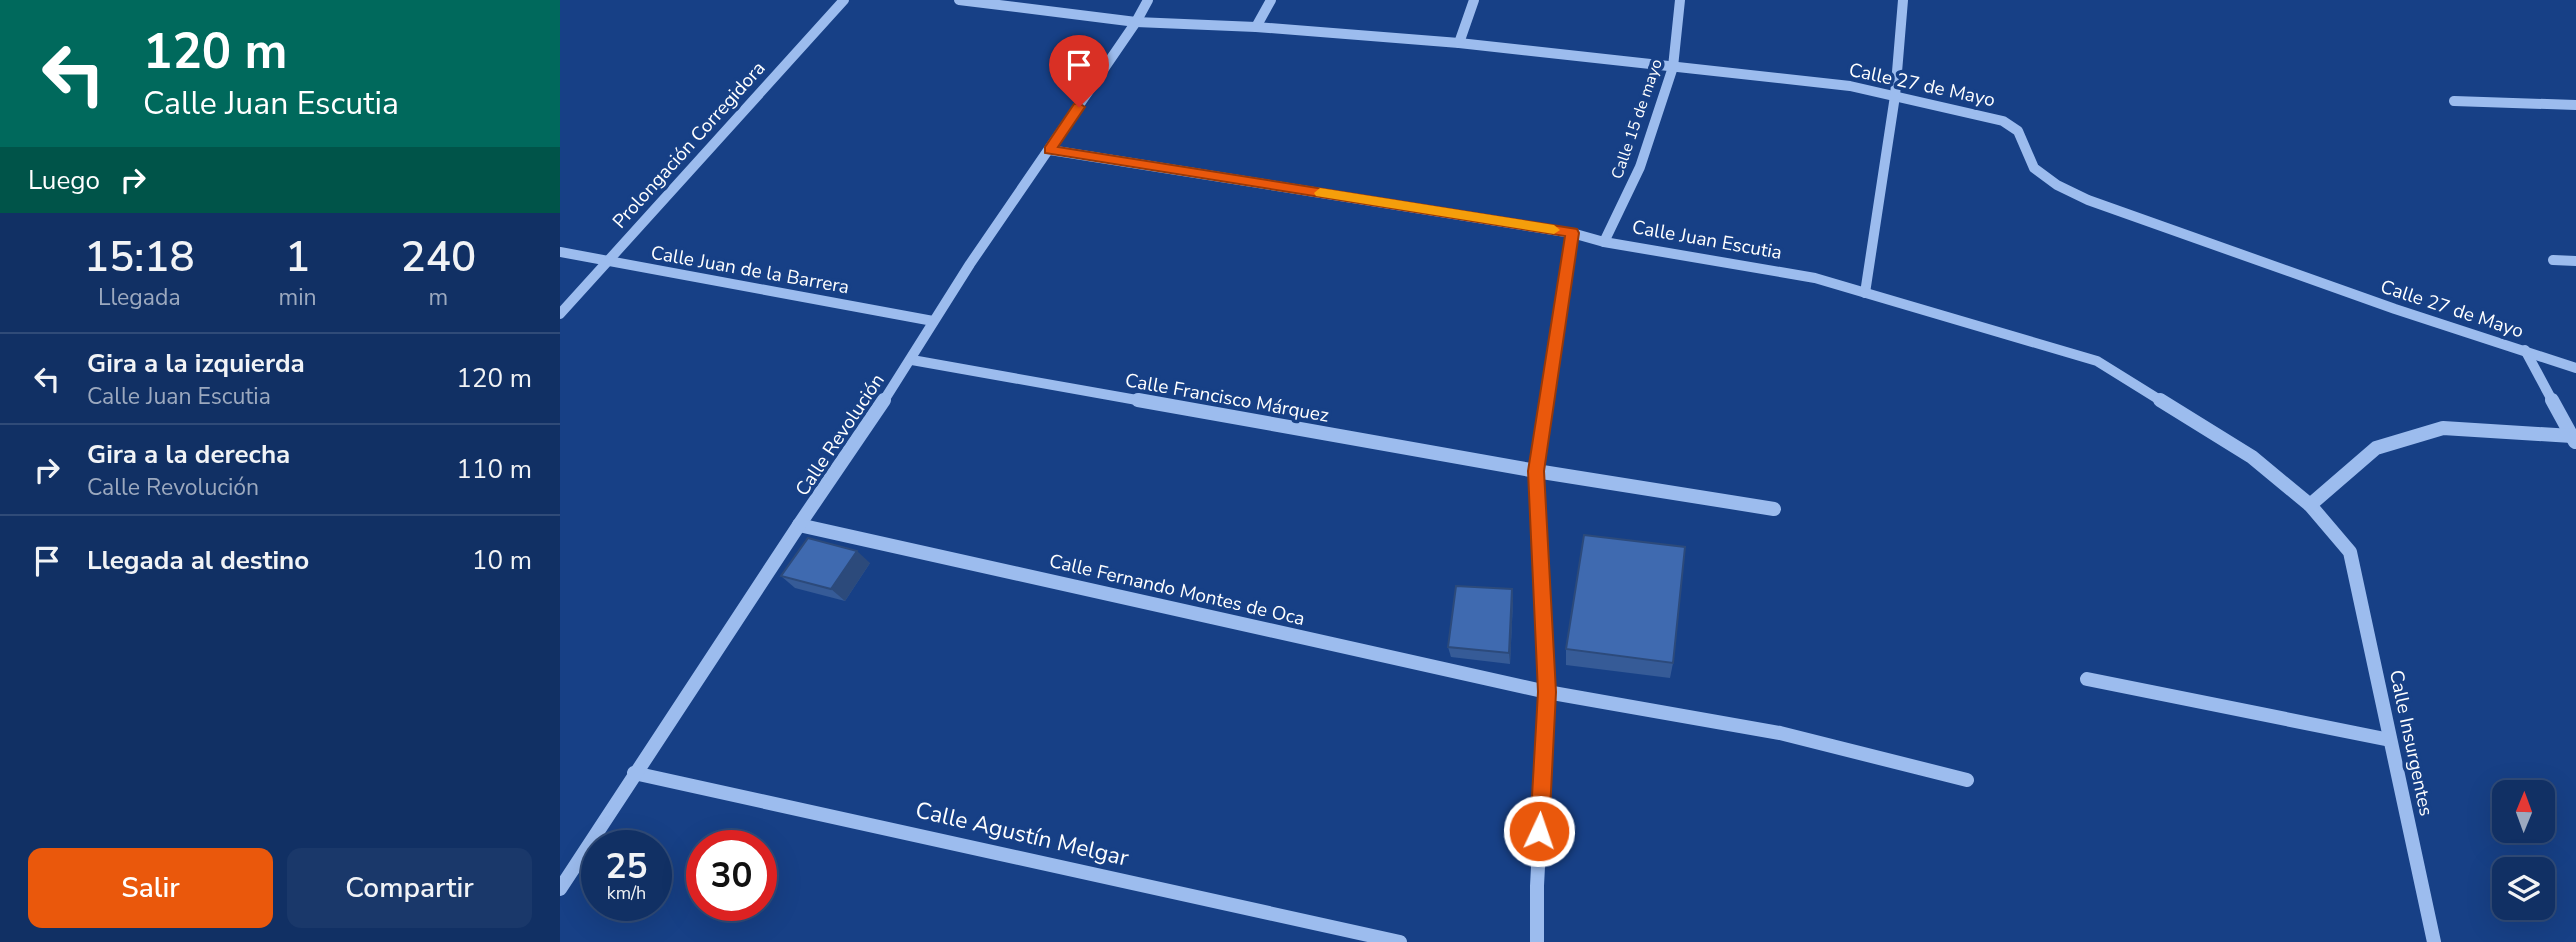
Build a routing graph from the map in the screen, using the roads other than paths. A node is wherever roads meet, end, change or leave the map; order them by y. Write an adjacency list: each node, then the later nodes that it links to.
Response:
1 (844, 0): 21 (street, Prolongación Corregidora)
2 (959, 0): 8 (street, Calle 27 de Mayo)
3 (1148, 0): 8 (street, Calle Revolución)
4 (1271, 0): 9 (street)
5 (1474, 0): 10 (street)
6 (1680, 0): 11 (street, Calle 15 de mayo)
7 (1903, 0): 12 (street)
8 (1136, 22): 9 (street, Calle 27 de Mayo); 15 (street, Calle Revolución)
9 (1256, 27): 10 (street, Calle 27 de Mayo)
10 (1459, 43): 11 (street, Calle 27 de Mayo)
11 (1673, 67): 12 (street, Calle 27 de Mayo); 17 (street, Calle 15 de mayo)
12 (1895, 96): 22 (street); 25 (street, Calle 27 de Mayo)
13 (2454, 101): 14 (street)
14 (2576, 105)
15 (1050, 150): 16 (street, Calle Juan Escutia); 24 (street, Calle Revolución)
16 (1572, 233): 17 (street, Calle Juan Escutia); 29 (street)
17 (1604, 242): 22 (street, Calle Juan Escutia)
18 (560, 252): 21 (street, Calle Juan de la Barrera)
19 (2553, 260): 20 (street)
20 (2576, 261)
21 (606, 262): 23 (street, Prolongación Corregidora); 24 (street, Calle Juan de la Barrera)
22 (1865, 293): 30 (street, Calle Juan Escutia)
23 (560, 314)
24 (933, 321): 26 (street, Calle Revolución)
25 (2525, 350): 27 (street, Calle 27 de Mayo); 28 (street)
26 (912, 360): 29 (street, Calle Francisco Márquez); 32 (street, Calle Revolución)
27 (2576, 368)
28 (2574, 440): 30 (street)
29 (1536, 471): 31 (street, Calle Francisco Márquez); 35 (street)
30 (2310, 505): 33 (street, Calle Juan Escutia)
31 (1774, 509)
32 (799, 525): 35 (street, Calle Fernando Montes de Oca); 37 (street, Calle Revolución)
33 (2350, 552): 36 (street, Calle Insurgentes)
34 (2087, 680): 36 (street)
35 (1547, 692): 38 (street, Calle Fernando Montes de Oca); 41 (street)
36 (2390, 740): 42 (street, Calle Insurgentes)
37 (634, 773): 39 (street, Calle Revolución); 40 (street, Calle Agustín Melgar)
38 (1967, 780)
39 (560, 889)
40 (1400, 942)
41 (1537, 942)
42 (2434, 942)

